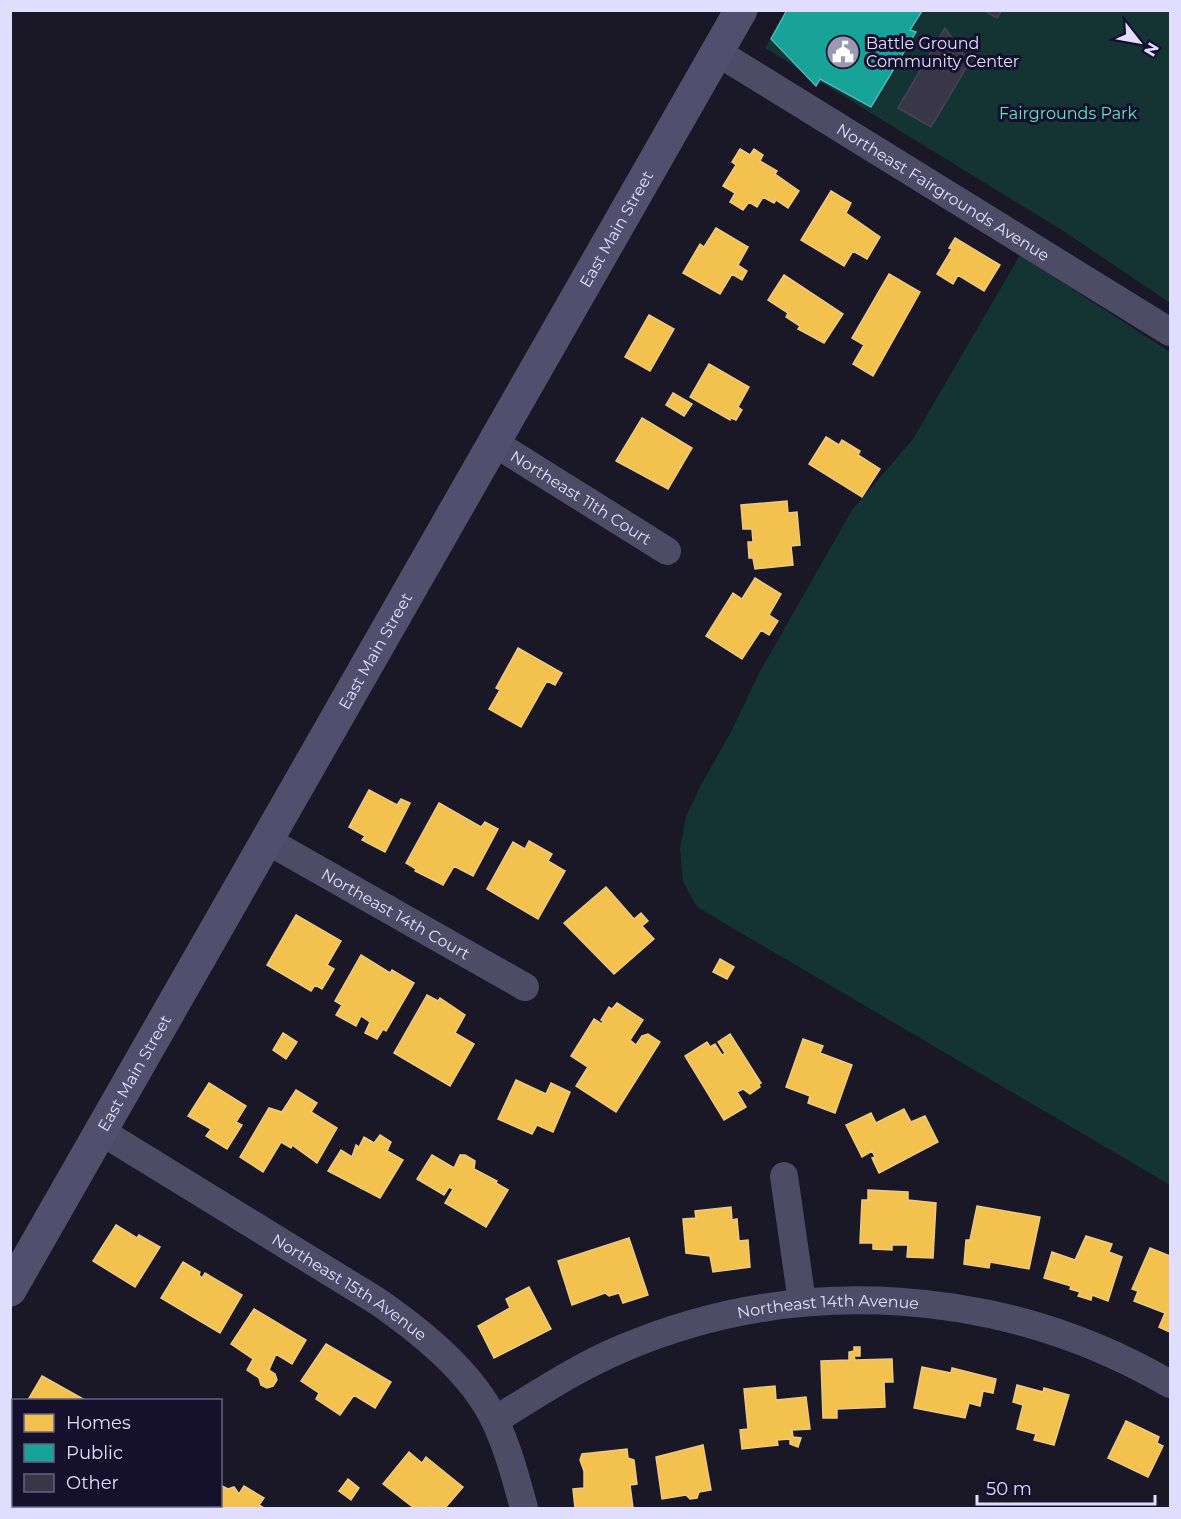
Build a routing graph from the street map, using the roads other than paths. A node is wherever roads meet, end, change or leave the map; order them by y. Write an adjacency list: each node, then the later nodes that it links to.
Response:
1 (741, 10): 2 (main road, East Main Street)
2 (717, 52): 3 (street, Northeast Fairgrounds Avenue); 4 (main road, East Main Street)
3 (1170, 332)
4 (494, 442): 5 (street, Northeast 11th Court); 6 (main road, East Main Street)
5 (667, 550)
6 (268, 841): 7 (street, Northeast 14th Court); 8 (main road, East Main Street)
7 (525, 987)
8 (102, 1132): 10 (main road, East Main Street); 13 (street, Northeast 15th Avenue)
9 (784, 1176): 11 (street)
10 (10, 1290)
11 (802, 1302): 12 (street, Northeast 14th Avenue); 13 (street, Northeast 14th Avenue)
12 (1170, 1384)
13 (495, 1420): 14 (street, Northeast 15th Avenue)
14 (524, 1509)

